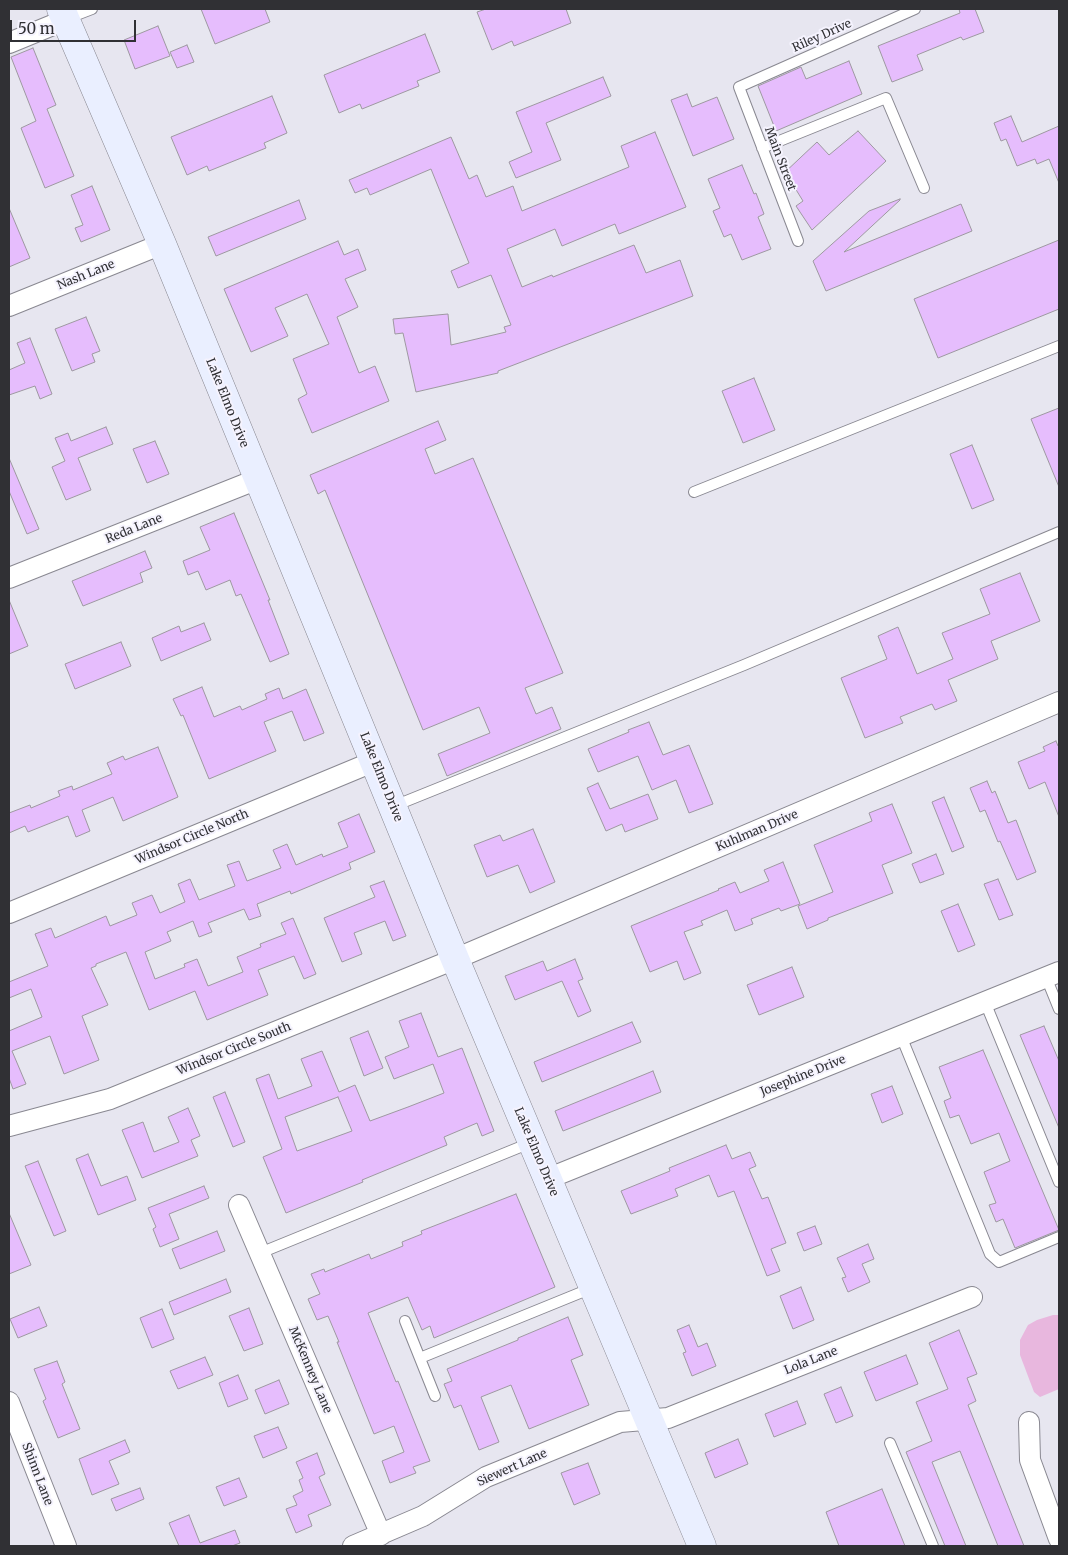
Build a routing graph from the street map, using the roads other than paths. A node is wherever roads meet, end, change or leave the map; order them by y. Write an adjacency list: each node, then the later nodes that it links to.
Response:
1 (92, 9): 3 (lane)
2 (915, 9): 5 (lane, Riley Drive)
3 (63, 14): 4 (street); 9 (main road, Lake Elmo Drive)
4 (9, 43)
5 (739, 87): 6 (lane, Main Street)
6 (762, 148): 7 (lane); 8 (lane, Main Street)
7 (924, 188)
8 (798, 241)
9 (162, 244): 10 (street, Nash Lane); 12 (main road, Lake Elmo Drive)
10 (9, 306)
11 (1059, 346): 13 (lane)
12 (258, 480): 15 (street, Reda Lane); 17 (main road, Lake Elmo Drive)
13 (694, 492)
14 (1059, 532): 18 (lane)
15 (9, 578)
16 (1059, 702): 20 (street, Kuhlman Drive)
17 (375, 761): 18 (main road, Lake Elmo Drive); 19 (street, Windsor Circle North)
18 (393, 807): 20 (main road, Lake Elmo Drive)
19 (9, 913)
20 (455, 959): 25 (street, Windsor Circle South); 26 (main road, Lake Elmo Drive)
21 (1053, 974): 22 (street, Josephine Drive); 23 (lane)
22 (985, 1002): 24 (street, Josephine Drive); 28 (lane)
23 (1059, 1009)
24 (901, 1036): 27 (street, Josephine Drive); 30 (lane)
25 (9, 1126)
26 (532, 1143): 27 (main road, Lake Elmo Drive); 31 (lane)
27 (547, 1179): 32 (main road, Lake Elmo Drive)
28 (1059, 1182)
29 (239, 1205): 31 (street, McKenney Lane)
30 (1059, 1237)
31 (260, 1252): 41 (street, McKenney Lane)
32 (593, 1288): 35 (lane); 38 (main road, Lake Elmo Drive)
33 (972, 1297): 38 (street, Lola Lane)
34 (405, 1321): 35 (lane)
35 (420, 1358): 36 (lane)
36 (435, 1396)
37 (9, 1402): 43 (street, Shinn Lane)
38 (650, 1421): 41 (street, Siewert Lane); 45 (main road, Lake Elmo Drive)
39 (1029, 1422): 42 (street)
40 (890, 1443): 46 (lane)
41 (380, 1535): 44 (street, Siewert Lane)
42 (1059, 1539)
43 (66, 1546)
44 (353, 1546)
45 (702, 1546)
46 (933, 1546)

